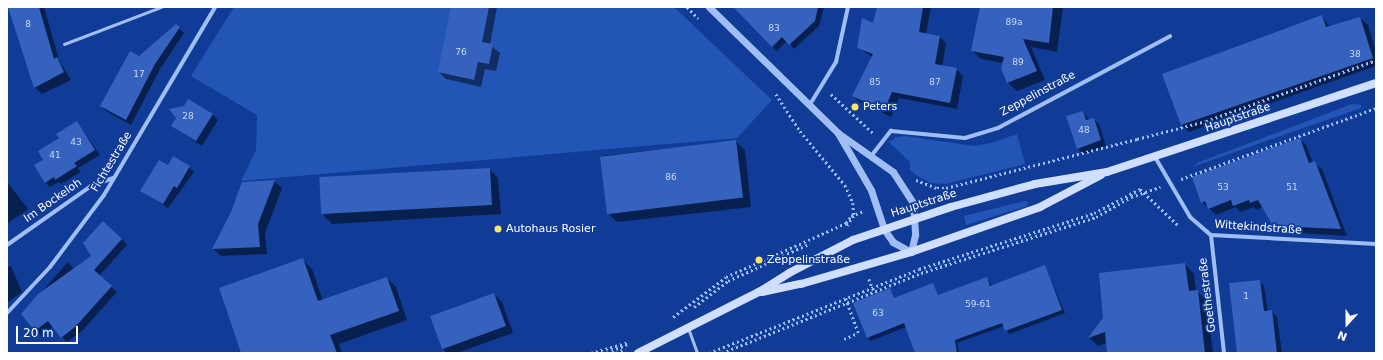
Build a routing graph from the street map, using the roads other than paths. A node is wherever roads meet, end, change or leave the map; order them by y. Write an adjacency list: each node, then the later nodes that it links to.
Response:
1 (161, 7): 6 (lane)
2 (215, 7): 13 (street, Fichtestraße)
3 (709, 7): 8 (street)
4 (848, 7): 8 (street)
5 (1170, 36): 10 (street, Zeppelinstraße)
6 (64, 44)
7 (1376, 83): 11 (main road, Hauptstraße)
8 (809, 106): 9 (street)
9 (838, 133): 10 (street); 15 (street)
10 (872, 155): 14 (street)
11 (1155, 157): 12 (main road, Hauptstraße); 16 (street, Wittekindstraße)
12 (1107, 172): 14 (main road, Hauptstraße); 19 (main road, Hauptstraße)
13 (113, 178): 18 (street, Im Bockeloh); 21 (street, Fichtestraße)
14 (916, 218): 15 (main road, Hauptstraße); 19 (street)
15 (884, 229): 19 (street); 20 (main road, Hauptstraße)
16 (1211, 235): 17 (street, Wittekindstraße); 25 (street, Goethestraße)
17 (1376, 244)
18 (7, 245)
19 (911, 252): 20 (main road, Hauptstraße)
20 (759, 292): 22 (main road, Hauptstraße)
21 (7, 313)
22 (688, 328): 23 (main road, Hauptstraße); 24 (lane)
23 (638, 353)
24 (697, 353)
25 (1224, 353)

